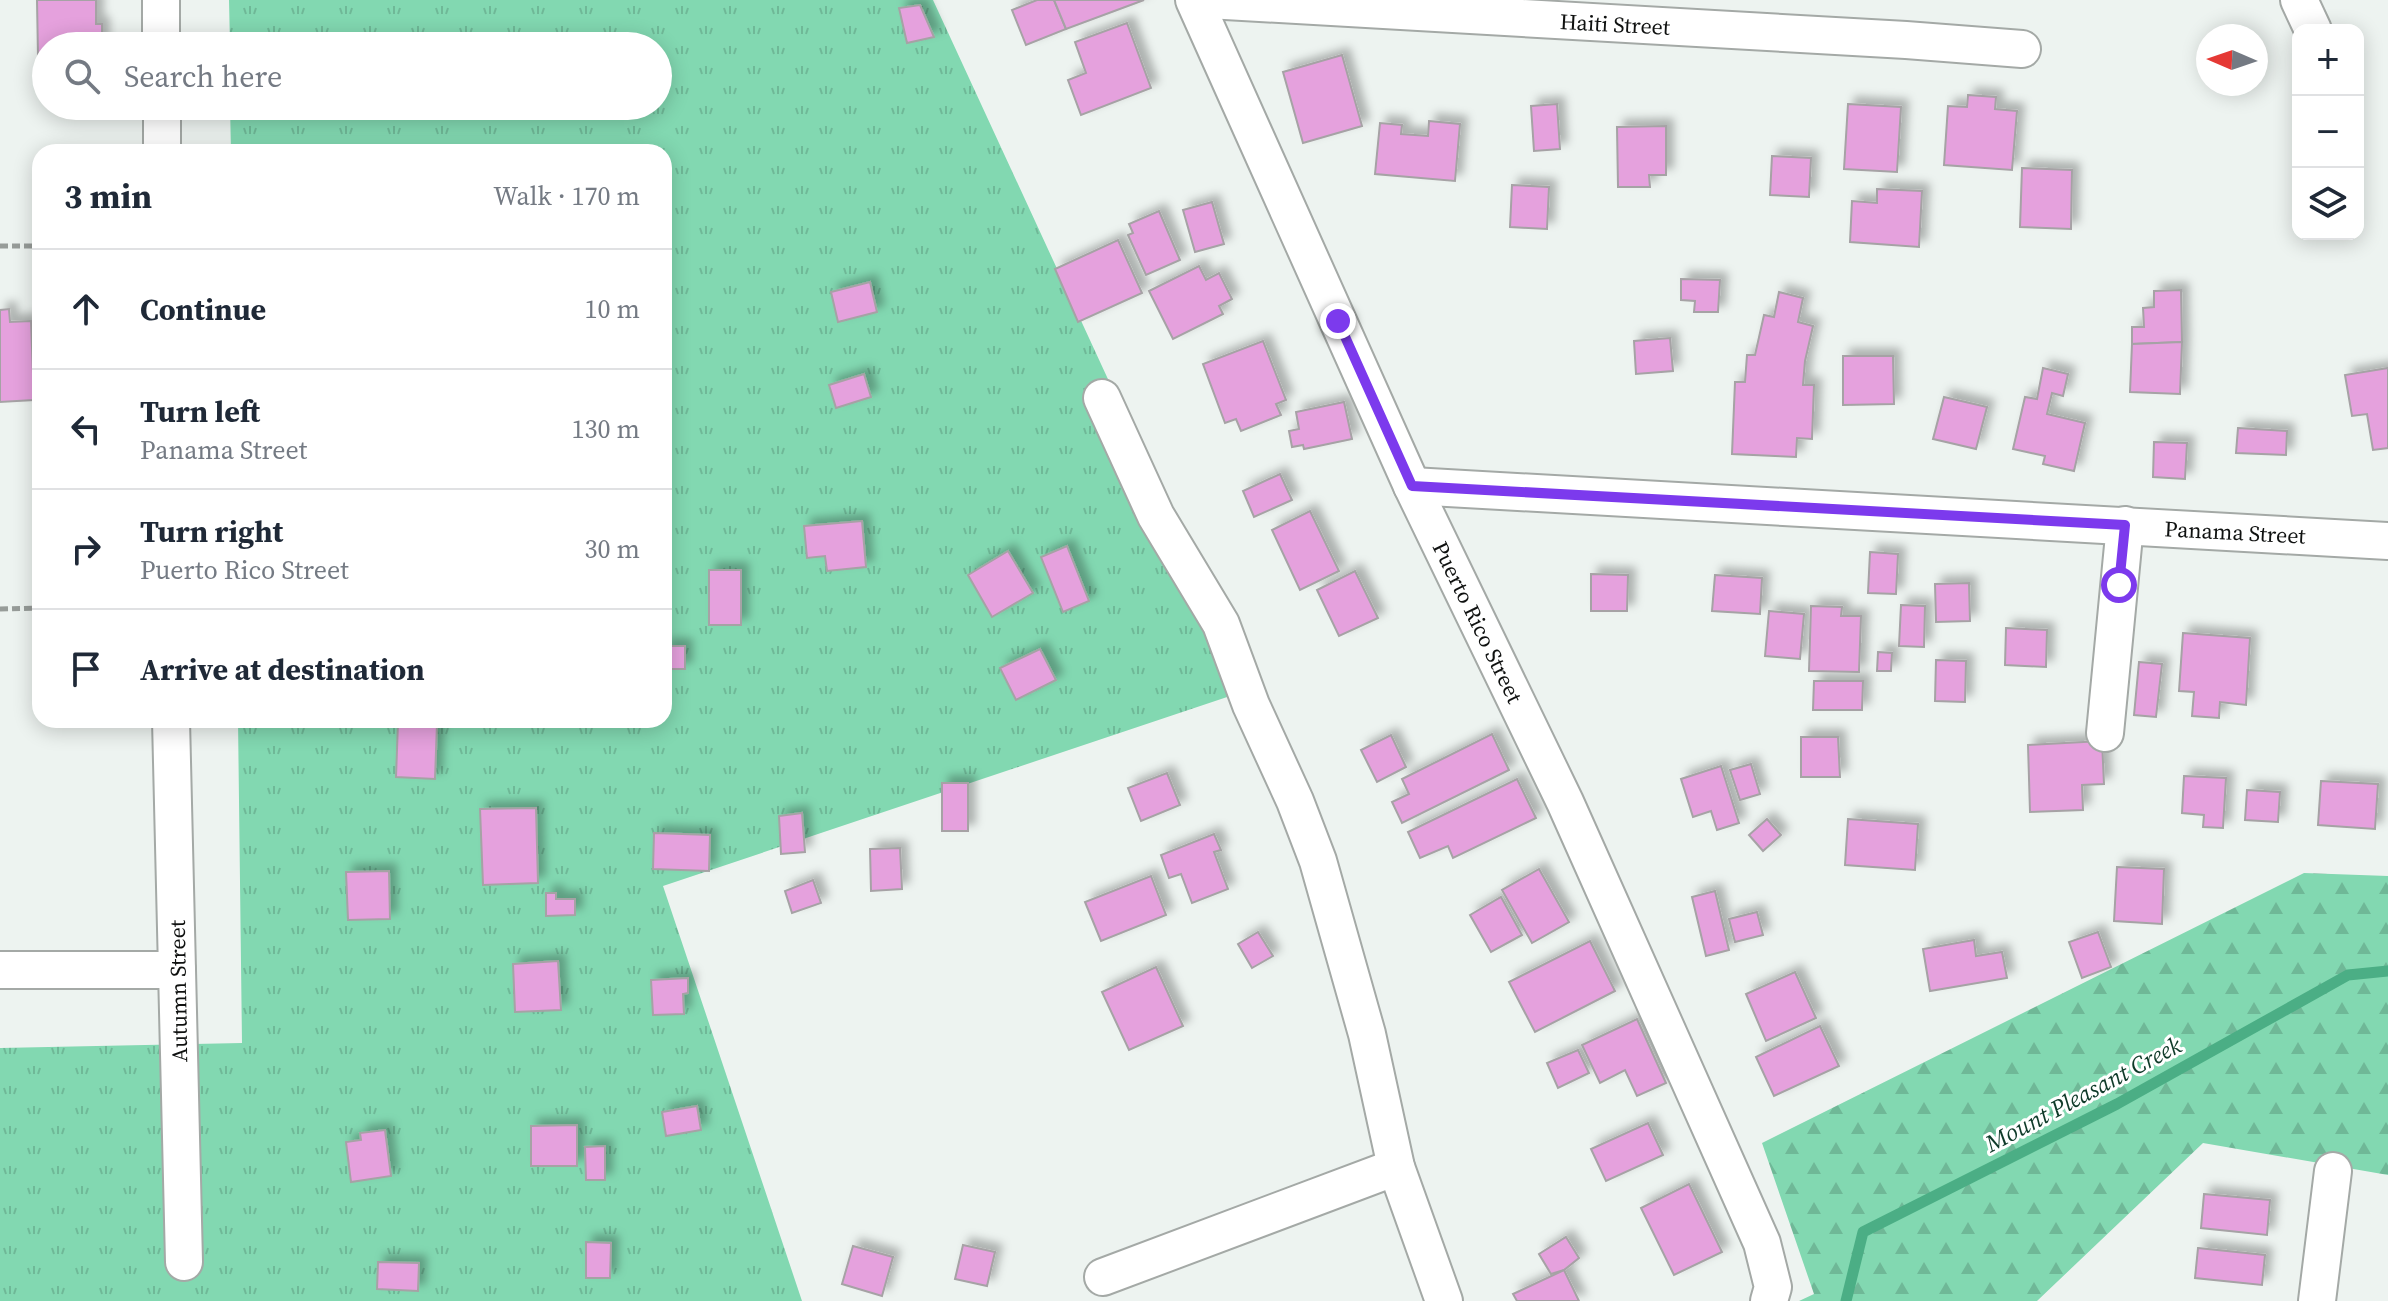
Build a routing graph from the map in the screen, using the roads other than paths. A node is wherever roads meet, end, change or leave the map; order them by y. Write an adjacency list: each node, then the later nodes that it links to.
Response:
1 (161, 0): 6 (street)
2 (1194, 0): 11 (street, Puerto Rico Street)
3 (1208, 0): 7 (street, Haiti Street)
4 (2299, 0): 5 (street)
5 (2310, 24)
6 (161, 32)
7 (2022, 49)
8 (162, 120): 9 (street)
9 (162, 144)
10 (1102, 398): 18 (street)
11 (1412, 486): 12 (street, Panama Street); 23 (street, Puerto Rico Street)
12 (2125, 525): 13 (street, Panama Street); 15 (street)
13 (2388, 541)
14 (171, 728): 17 (street, Autumn Street)
15 (2105, 733)
16 (0, 970): 17 (street)
17 (177, 970): 20 (street, Autumn Street)
18 (1396, 1167): 21 (street); 22 (street)
19 (2333, 1171): 24 (street)
20 (184, 1262)
21 (1103, 1277)
22 (1444, 1301)
23 (1769, 1301)
24 (2317, 1301)

